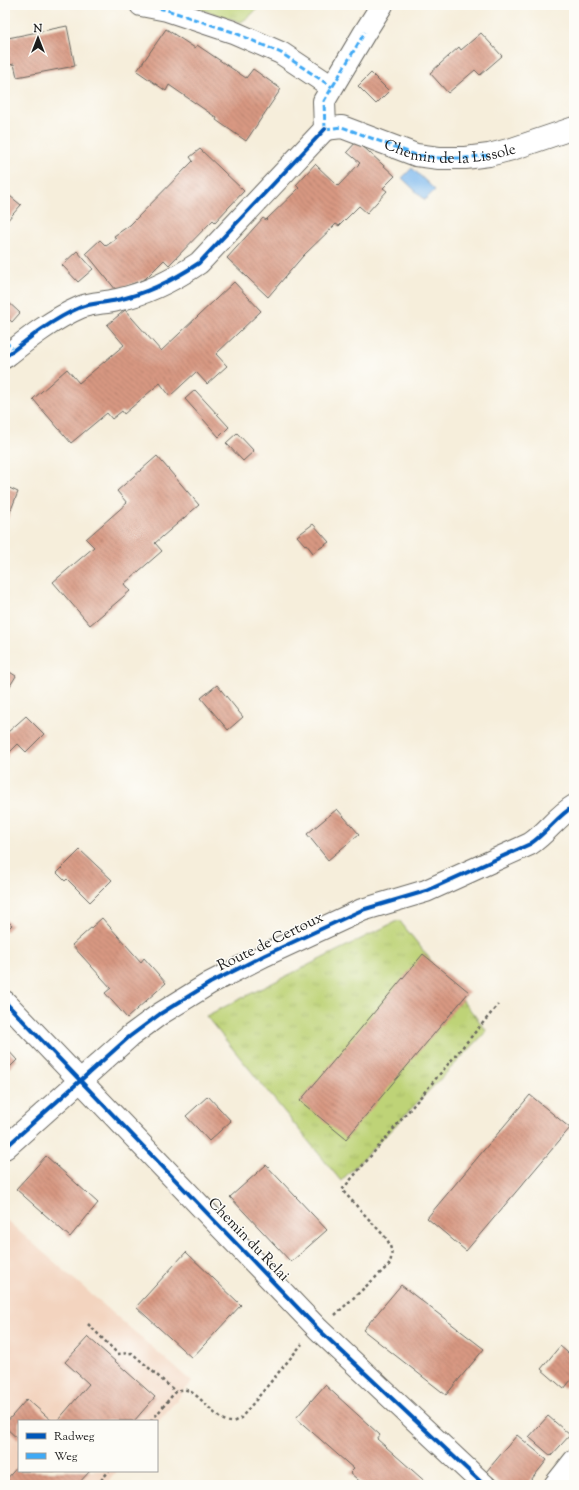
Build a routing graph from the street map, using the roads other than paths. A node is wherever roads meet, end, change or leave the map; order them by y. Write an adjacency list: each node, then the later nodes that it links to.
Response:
1 (141, 5): 3 (street)
2 (382, 5): 3 (street)
3 (332, 87): 5 (street)
4 (574, 128): 5 (street, Chemin de la Lissole)
5 (325, 129): 6 (street)
6 (8, 350)
7 (574, 806): 9 (street, Route de Certoux)
8 (5, 1002): 9 (street, Chemin du Relai)
9 (81, 1081): 10 (street, Route de Certoux); 12 (street, Chemin du Relai)
10 (5, 1148)
11 (574, 1461): 13 (street)
12 (484, 1485)
13 (554, 1485)

